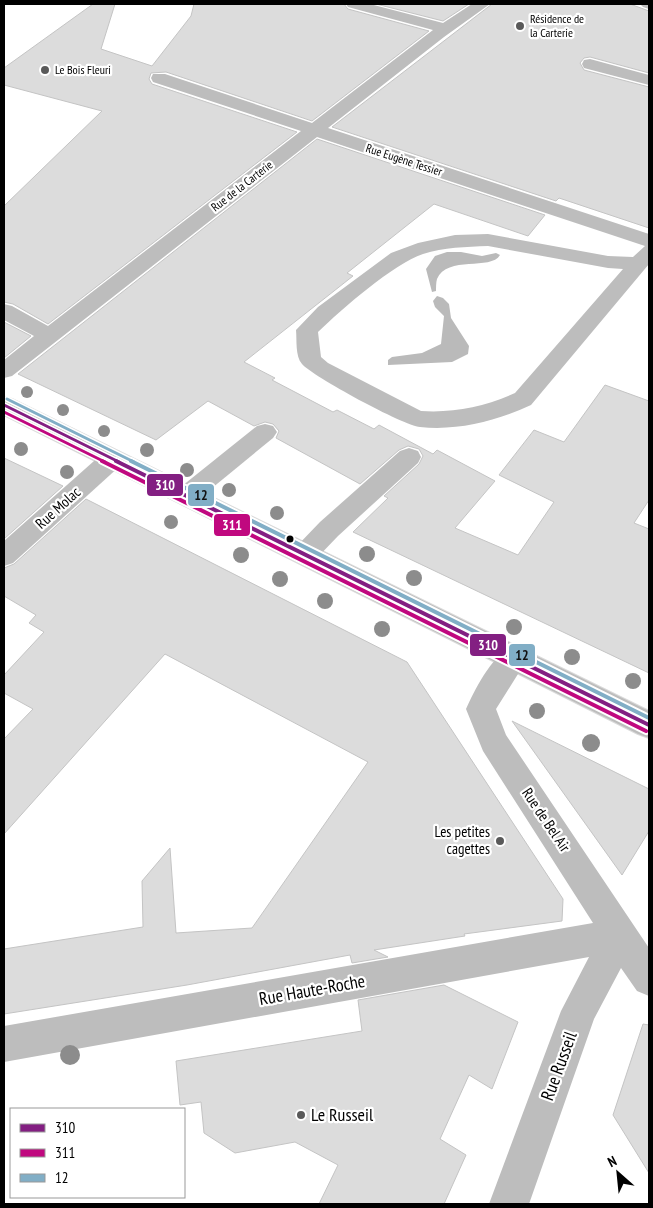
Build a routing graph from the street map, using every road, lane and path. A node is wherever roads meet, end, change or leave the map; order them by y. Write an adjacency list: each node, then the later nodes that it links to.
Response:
1 (353, 4): 3 (street)
2 (482, 4): 3 (street, Rue de la Carterie)
3 (446, 29): 7 (street, Rue de la Carterie)
4 (590, 64): 6 (street)
5 (159, 78): 7 (street, Rue Eugène Tessier)
6 (649, 80)
7 (314, 130): 8 (street, Rue Eugène Tessier); 11 (street, Rue de la Carterie)
8 (649, 240)
9 (644, 257): 9 (street)
10 (4, 311): 11 (street)
11 (49, 335): 12 (street, Rue de la Carterie)
12 (4, 370)
13 (4, 405): 16 (street)
14 (265, 432): 17 (street)
15 (409, 457): 18 (street)
16 (112, 459): 17 (street); 19 (street, Rue Molac)
17 (186, 496): 18 (street)
18 (305, 554): 20 (street)
19 (4, 556)
20 (514, 658): 21 (street); 22 (street, Rue de Bel Air)
21 (649, 725)
22 (620, 934): 23 (street, Rue de Bel Air); 24 (street, Rue Haute-Roche); 25 (street, Rue Russeil)
23 (649, 979)
24 (4, 1044)
25 (509, 1204)

